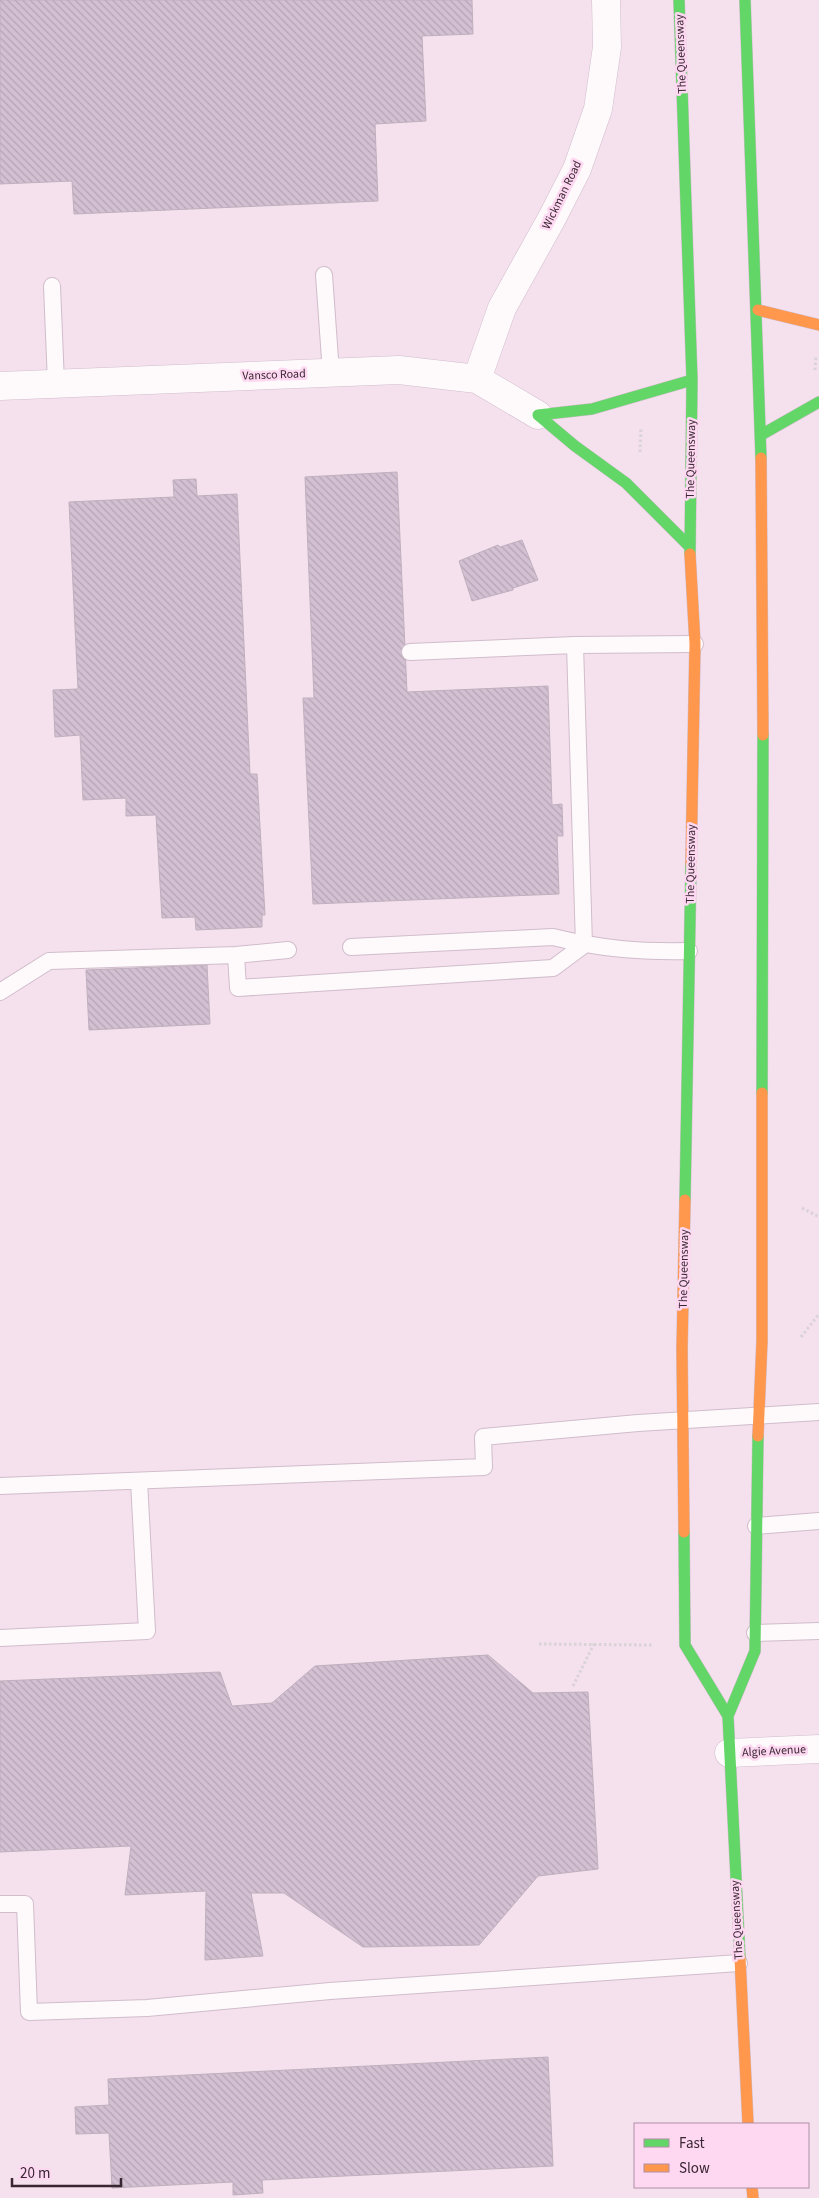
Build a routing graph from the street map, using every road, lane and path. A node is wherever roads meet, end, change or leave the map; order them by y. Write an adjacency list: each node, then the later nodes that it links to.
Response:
1 (606, 0): 9 (street, Wickman Road)
2 (679, 0): 10 (main road, The Queensway)
3 (745, 0): 6 (main road, The Queensway)
4 (324, 275): 8 (lane)
5 (52, 286): 11 (lane)
6 (758, 310): 7 (main road); 16 (main road, The Queensway)
7 (819, 325)
8 (331, 373): 9 (street, Vansco Road); 11 (street, Vansco Road)
9 (476, 379): 14 (street, Vansco Road)
10 (692, 380): 14 (main road); 18 (main road, The Queensway)
11 (56, 384): 12 (street, Vansco Road)
12 (0, 386)
13 (819, 402): 16 (main road)
14 (538, 414): 18 (main road)
15 (642, 425): 17 (path)
16 (761, 435): 33 (main road, The Queensway)
17 (640, 460)
18 (690, 547): 19 (main road, The Queensway)
19 (695, 644): 20 (lane); 25 (main road, The Queensway)
20 (575, 646): 21 (lane); 22 (lane)
21 (410, 652)
22 (584, 945): 23 (lane); 25 (lane); 26 (lane)
23 (351, 947)
24 (288, 950): 26 (lane)
25 (689, 951): 34 (main road, The Queensway)
26 (236, 955): 27 (lane)
27 (0, 992)
28 (802, 1208): 29 (path)
29 (819, 1217)
30 (819, 1314): 31 (path)
31 (801, 1337)
32 (819, 1412): 33 (lane)
33 (759, 1415): 34 (lane); 38 (main road, The Queensway)
34 (683, 1420): 35 (lane); 44 (main road, The Queensway)
35 (139, 1480): 36 (lane); 41 (lane)
36 (0, 1486)
37 (819, 1521): 38 (lane)
38 (756, 1526): 40 (main road, The Queensway)
39 (819, 1631): 40 (lane)
40 (755, 1633): 46 (main road, The Queensway)
41 (0, 1638)
42 (539, 1644): 43 (path)
43 (594, 1644): 44 (path); 45 (path)
44 (685, 1646): 46 (main road)
45 (573, 1686)
46 (728, 1716): 48 (main road, The Queensway)
47 (819, 1749): 48 (street, Algie Avenue)
48 (729, 1753): 50 (main road, The Queensway)
49 (0, 1904): 50 (lane)
50 (739, 1962): 51 (main road, The Queensway)
51 (748, 2123)

